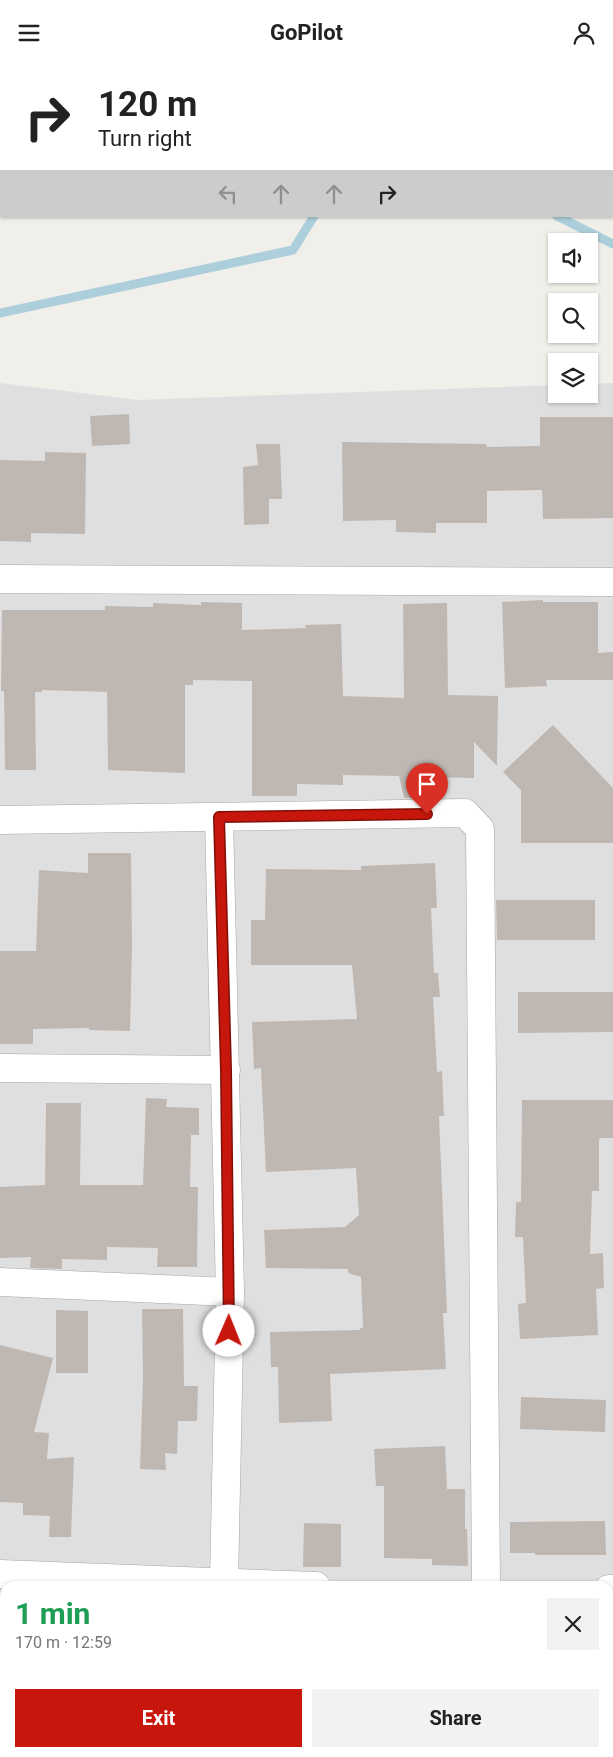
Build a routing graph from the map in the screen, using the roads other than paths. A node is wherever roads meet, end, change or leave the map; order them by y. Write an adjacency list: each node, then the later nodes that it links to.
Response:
1 (0, 579): 2 (street)
2 (613, 581)
3 (219, 817): 4 (street); 6 (street); 12 (street)
4 (0, 820)
5 (0, 1068): 6 (street)
6 (226, 1070): 8 (street)
7 (0, 1282): 8 (street)
8 (230, 1292): 11 (street)
9 (0, 1574): 10 (street)
10 (174, 1581)
11 (224, 1581)
12 (486, 1581)

